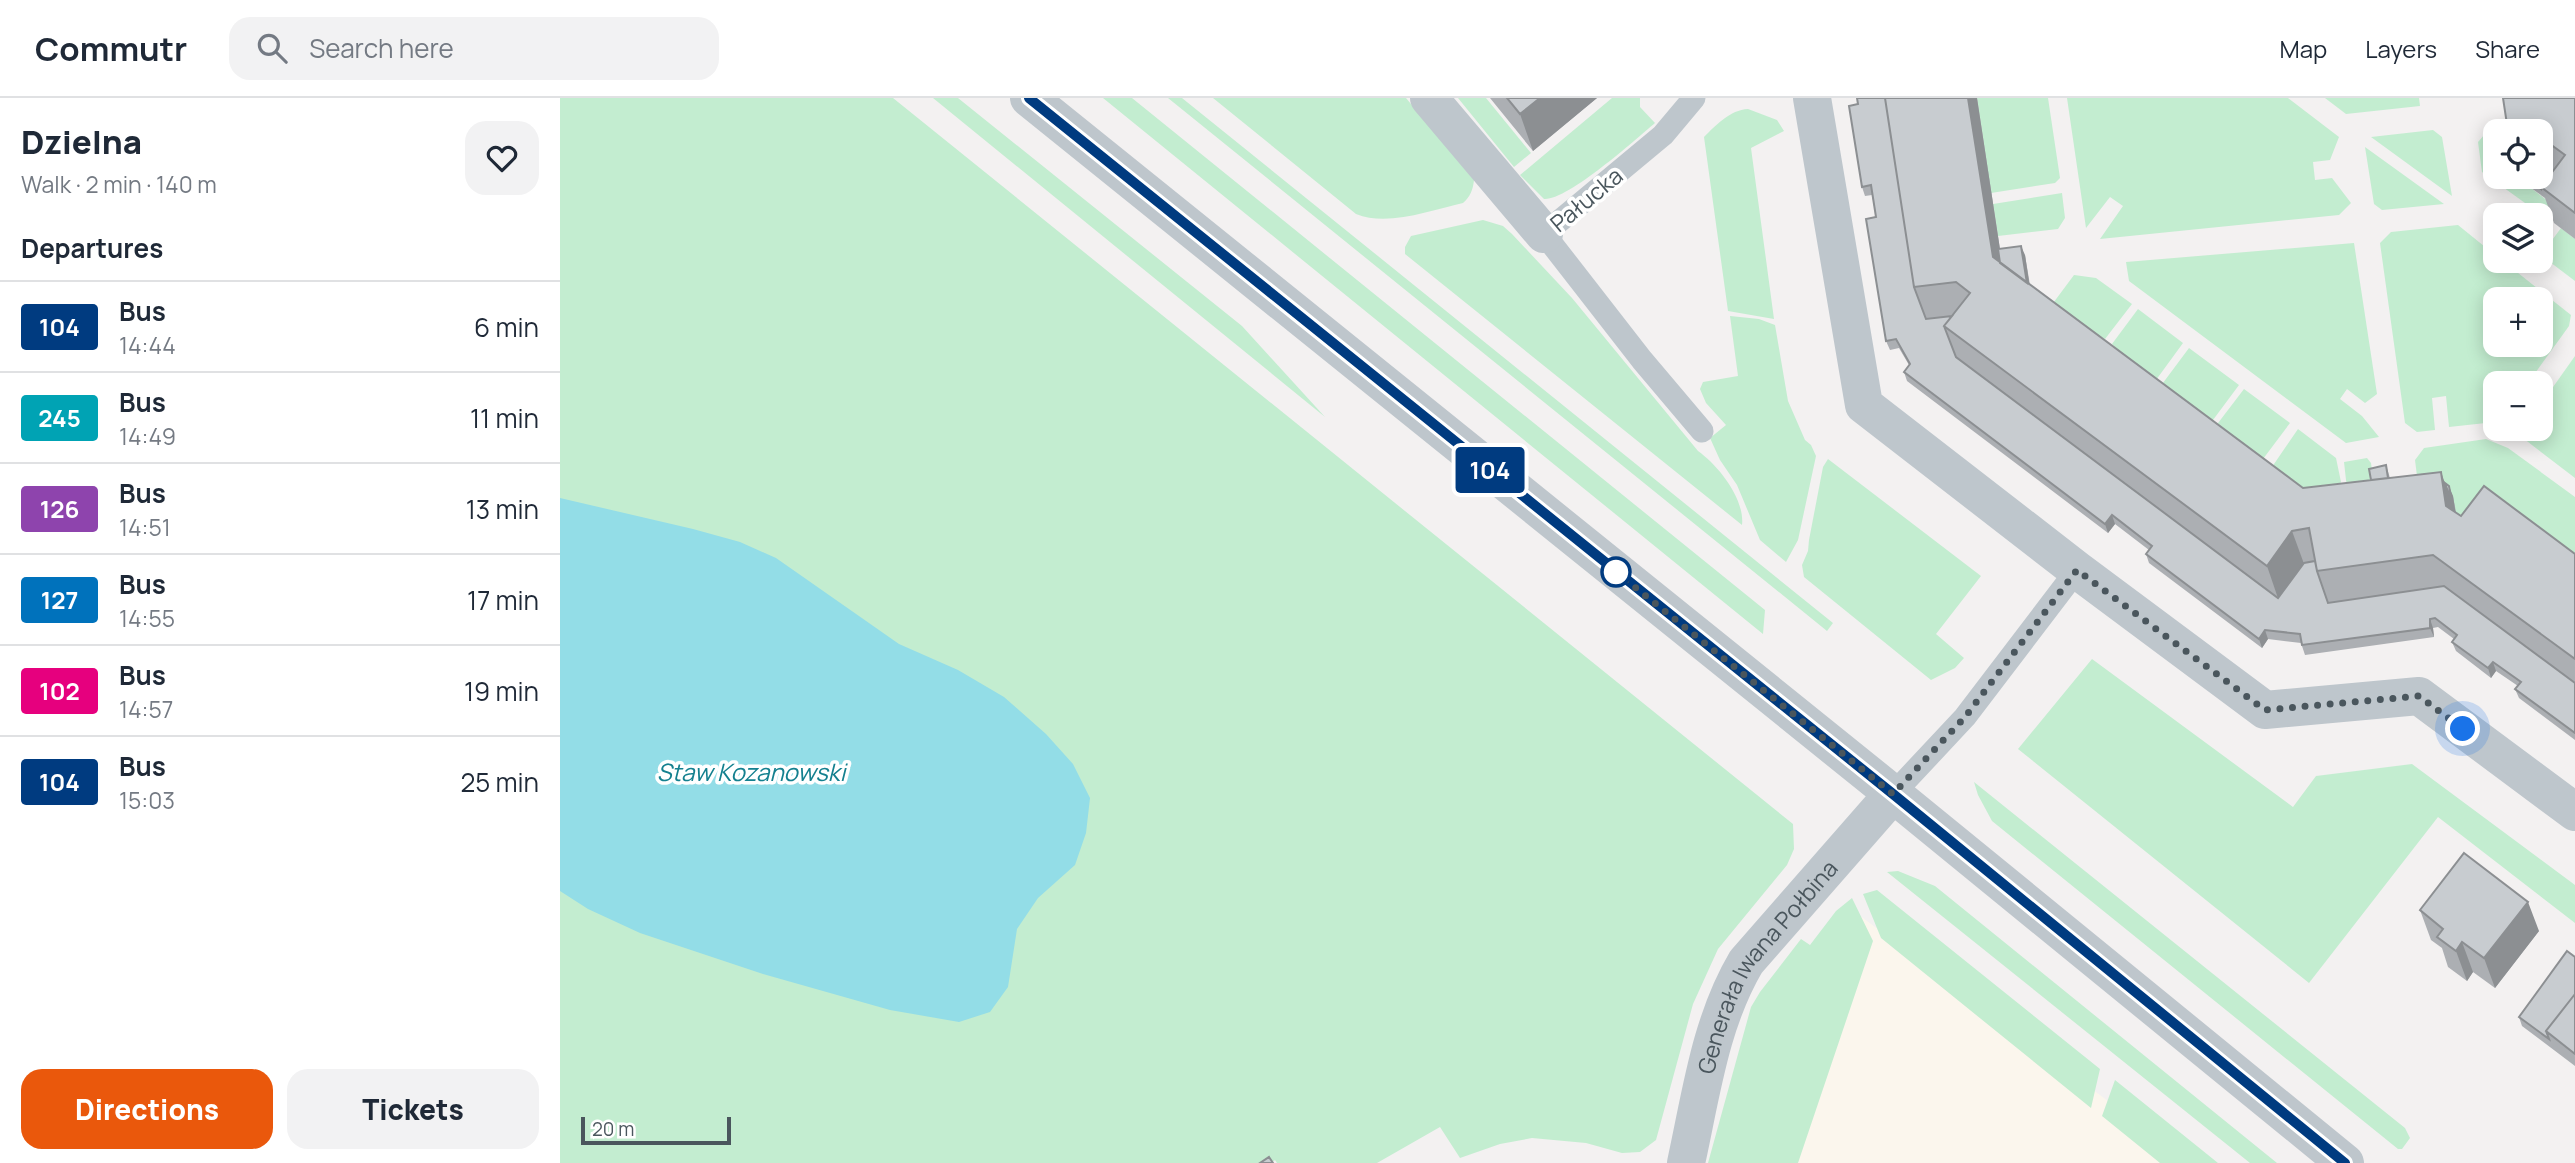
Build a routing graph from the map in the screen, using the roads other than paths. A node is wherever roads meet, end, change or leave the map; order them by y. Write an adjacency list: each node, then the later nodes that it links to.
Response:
1 (1029, 98): 8 (street)
2 (1429, 98): 5 (street, Pałucka)
3 (1694, 98): 5 (lane, Pałucka)
4 (1812, 98): 7 (street)
5 (1544, 234): 6 (lane)
6 (1702, 431)
7 (2077, 570): 8 (lane); 9 (street)
8 (1893, 794): 10 (street, Generała Iwana Połbina); 11 (street)
9 (2575, 811)
10 (1686, 1163)
11 (2345, 1163)

